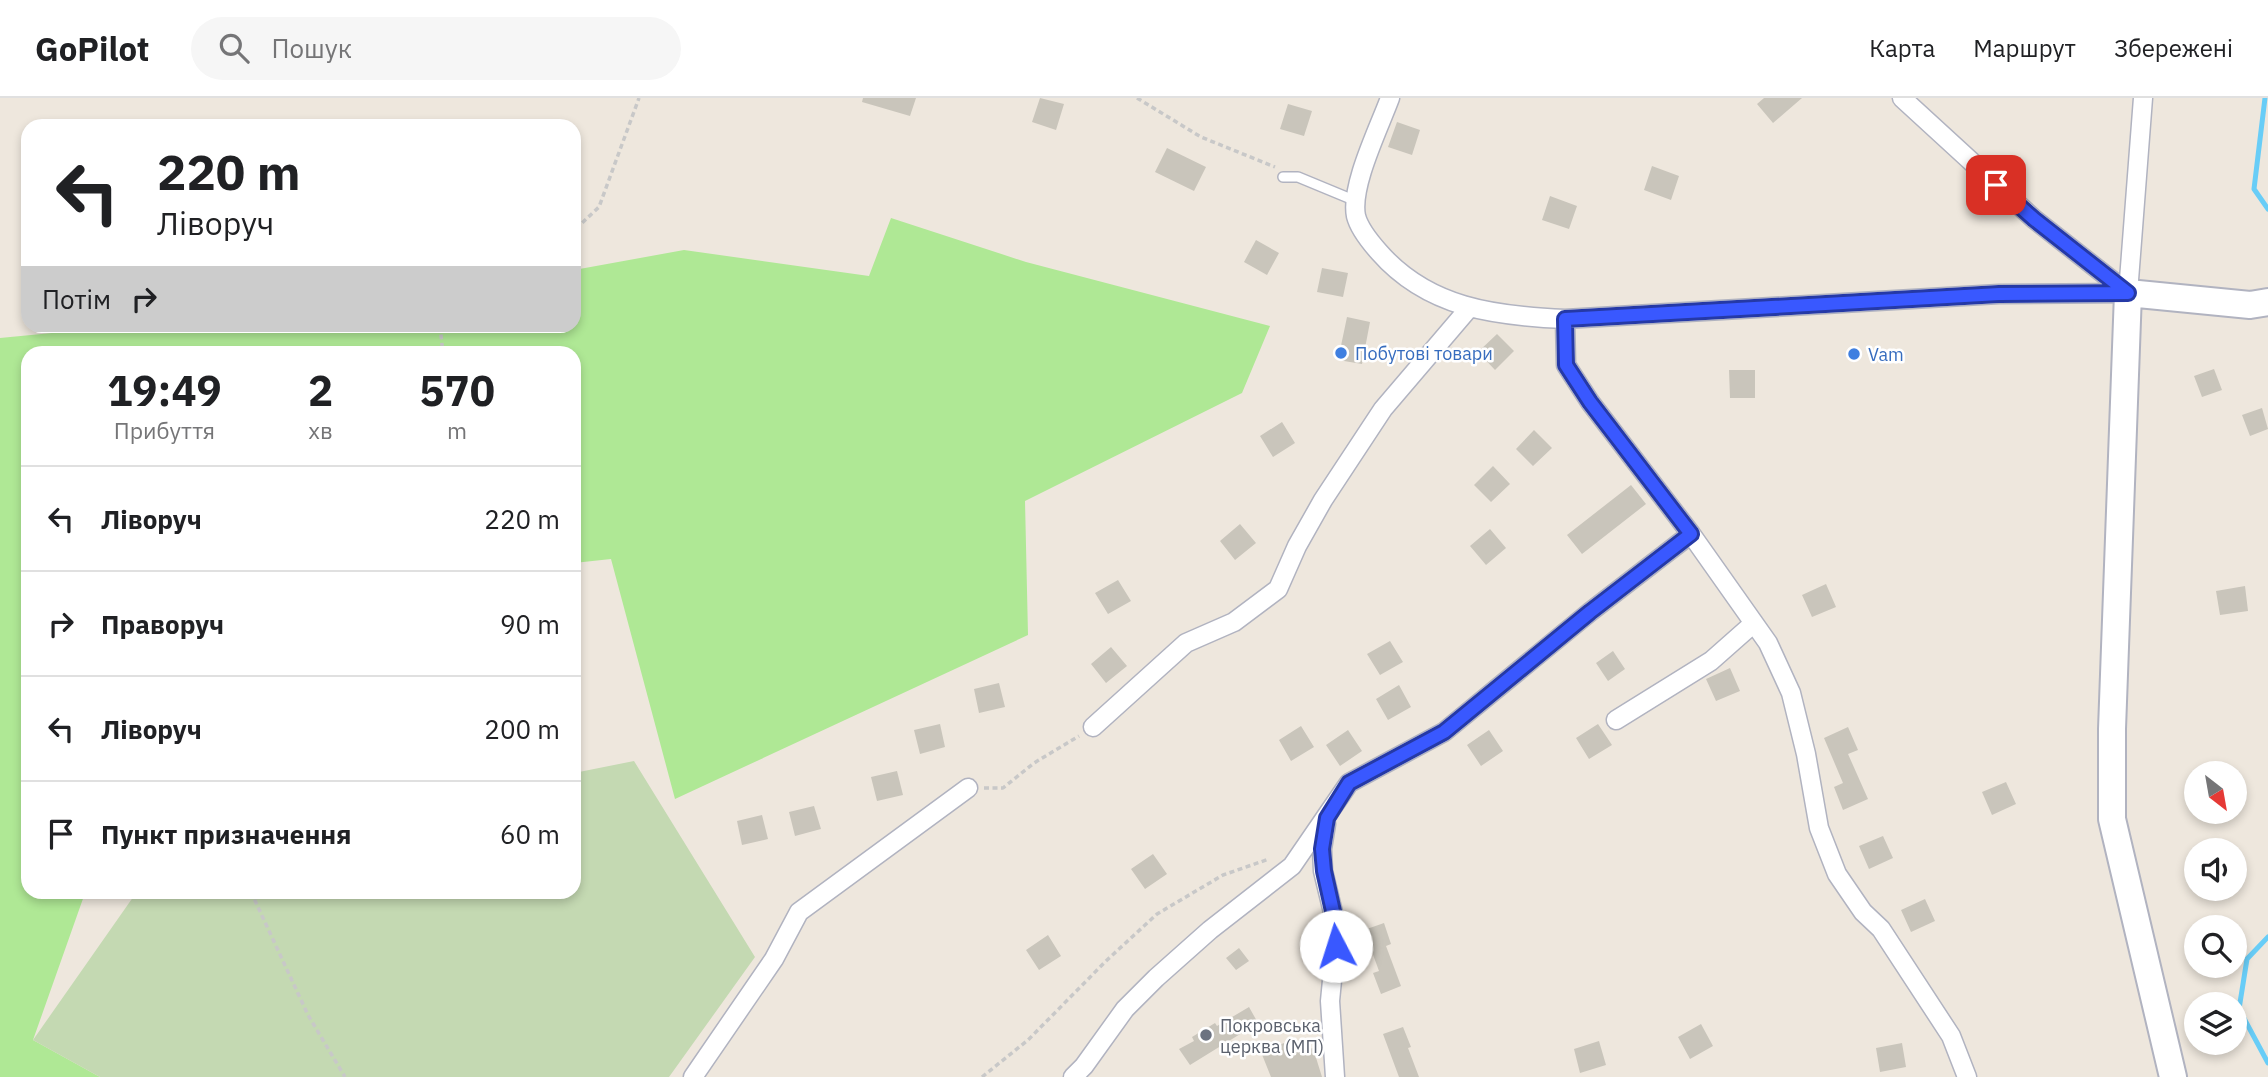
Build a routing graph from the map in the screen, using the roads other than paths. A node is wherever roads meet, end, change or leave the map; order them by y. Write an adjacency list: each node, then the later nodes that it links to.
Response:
1 (1390, 98): 5 (street)
2 (1902, 98): 6 (street)
3 (2143, 98): 6 (street)
4 (1283, 177): 5 (lane)
5 (1356, 201): 8 (street)
6 (2128, 293): 7 (street); 9 (street); 20 (street)
7 (2268, 302)
8 (1470, 307): 9 (street); 13 (street)
9 (1565, 319): 10 (street)
10 (1691, 534): 11 (street); 15 (street)
11 (1754, 623): 12 (street); 19 (street)
12 (1616, 720)
13 (1093, 727)
14 (968, 788): 16 (street)
15 (1327, 818): 17 (street); 18 (street)
16 (692, 1077)
17 (1073, 1077)
18 (1335, 1077)
19 (1967, 1077)
20 (2174, 1077)

